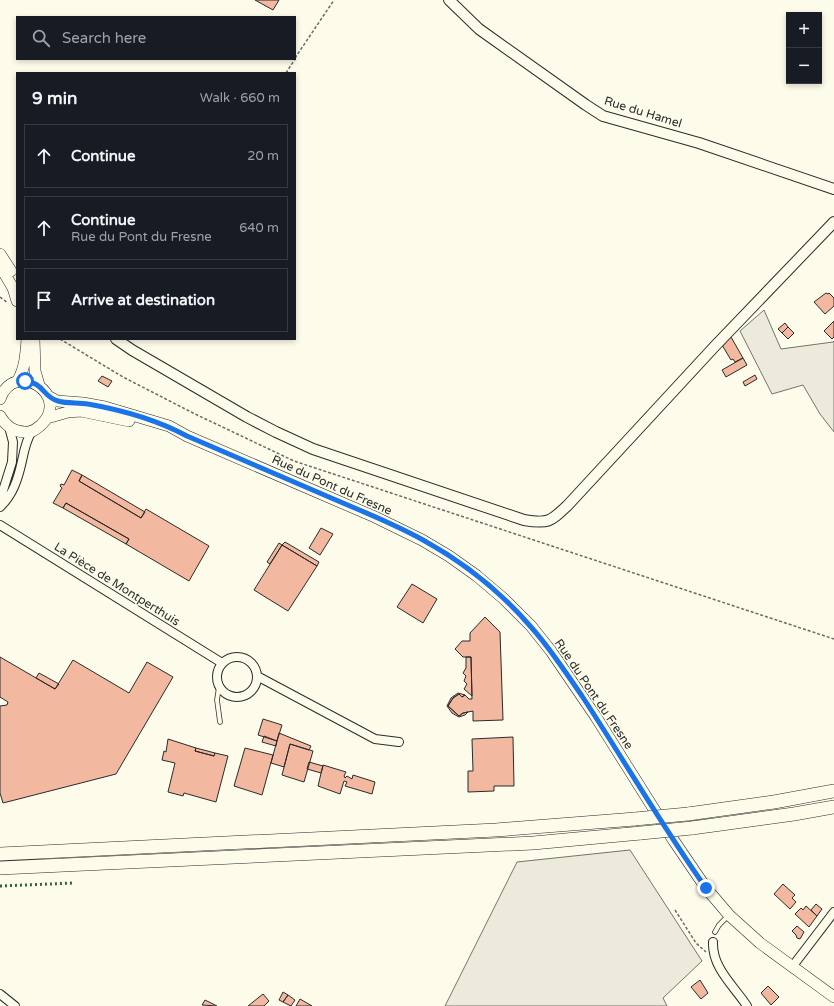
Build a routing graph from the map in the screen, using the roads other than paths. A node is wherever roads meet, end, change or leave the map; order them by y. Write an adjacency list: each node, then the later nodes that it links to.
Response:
1 (449, 0): 2 (street, Rue du Hamel)
2 (834, 188)
3 (834, 222): 10 (street)
4 (0, 254): 6 (main road)
5 (0, 266): 6 (main road)
6 (16, 286): 7 (main road)
7 (12, 302)
8 (26, 340): 11 (main road)
9 (34, 340): 12 (main road)
10 (117, 340)
11 (8, 384): 12 (main road); 14 (main road)
12 (39, 385): 13 (main road)
13 (48, 396): 16 (main road); 19 (main road, Rue du Pont du Fresne)
14 (0, 399)
15 (0, 416): 17 (main road)
16 (47, 418): 18 (main road); 19 (main road, Rue du Pont du Fresne)
17 (9, 427): 18 (main road); 20 (street)
18 (32, 431): 21 (street)
19 (187, 436): 33 (main road, Rue du Pont du Fresne)
20 (0, 500)
21 (0, 507)
22 (0, 525): 23 (street, La Pièce de Montperthuis)
23 (222, 663): 24 (street); 25 (street)
24 (257, 676): 25 (street); 27 (street)
25 (219, 687): 26 (lane)
26 (220, 722)
27 (398, 742)
28 (834, 791): 30 (highway, bridge)
29 (834, 807): 31 (highway, bridge)
30 (0, 854)
31 (0, 868)
32 (834, 912): 36 (street)
33 (729, 915): 34 (lane); 36 (main road, Rue du Pont du Fresne)
34 (715, 932)
35 (713, 942): 40 (street)
36 (792, 967): 38 (main road, Rue du Pont du Fresne)
37 (0, 994): 39 (street)
38 (834, 997)
39 (15, 1006)
40 (747, 1006)

